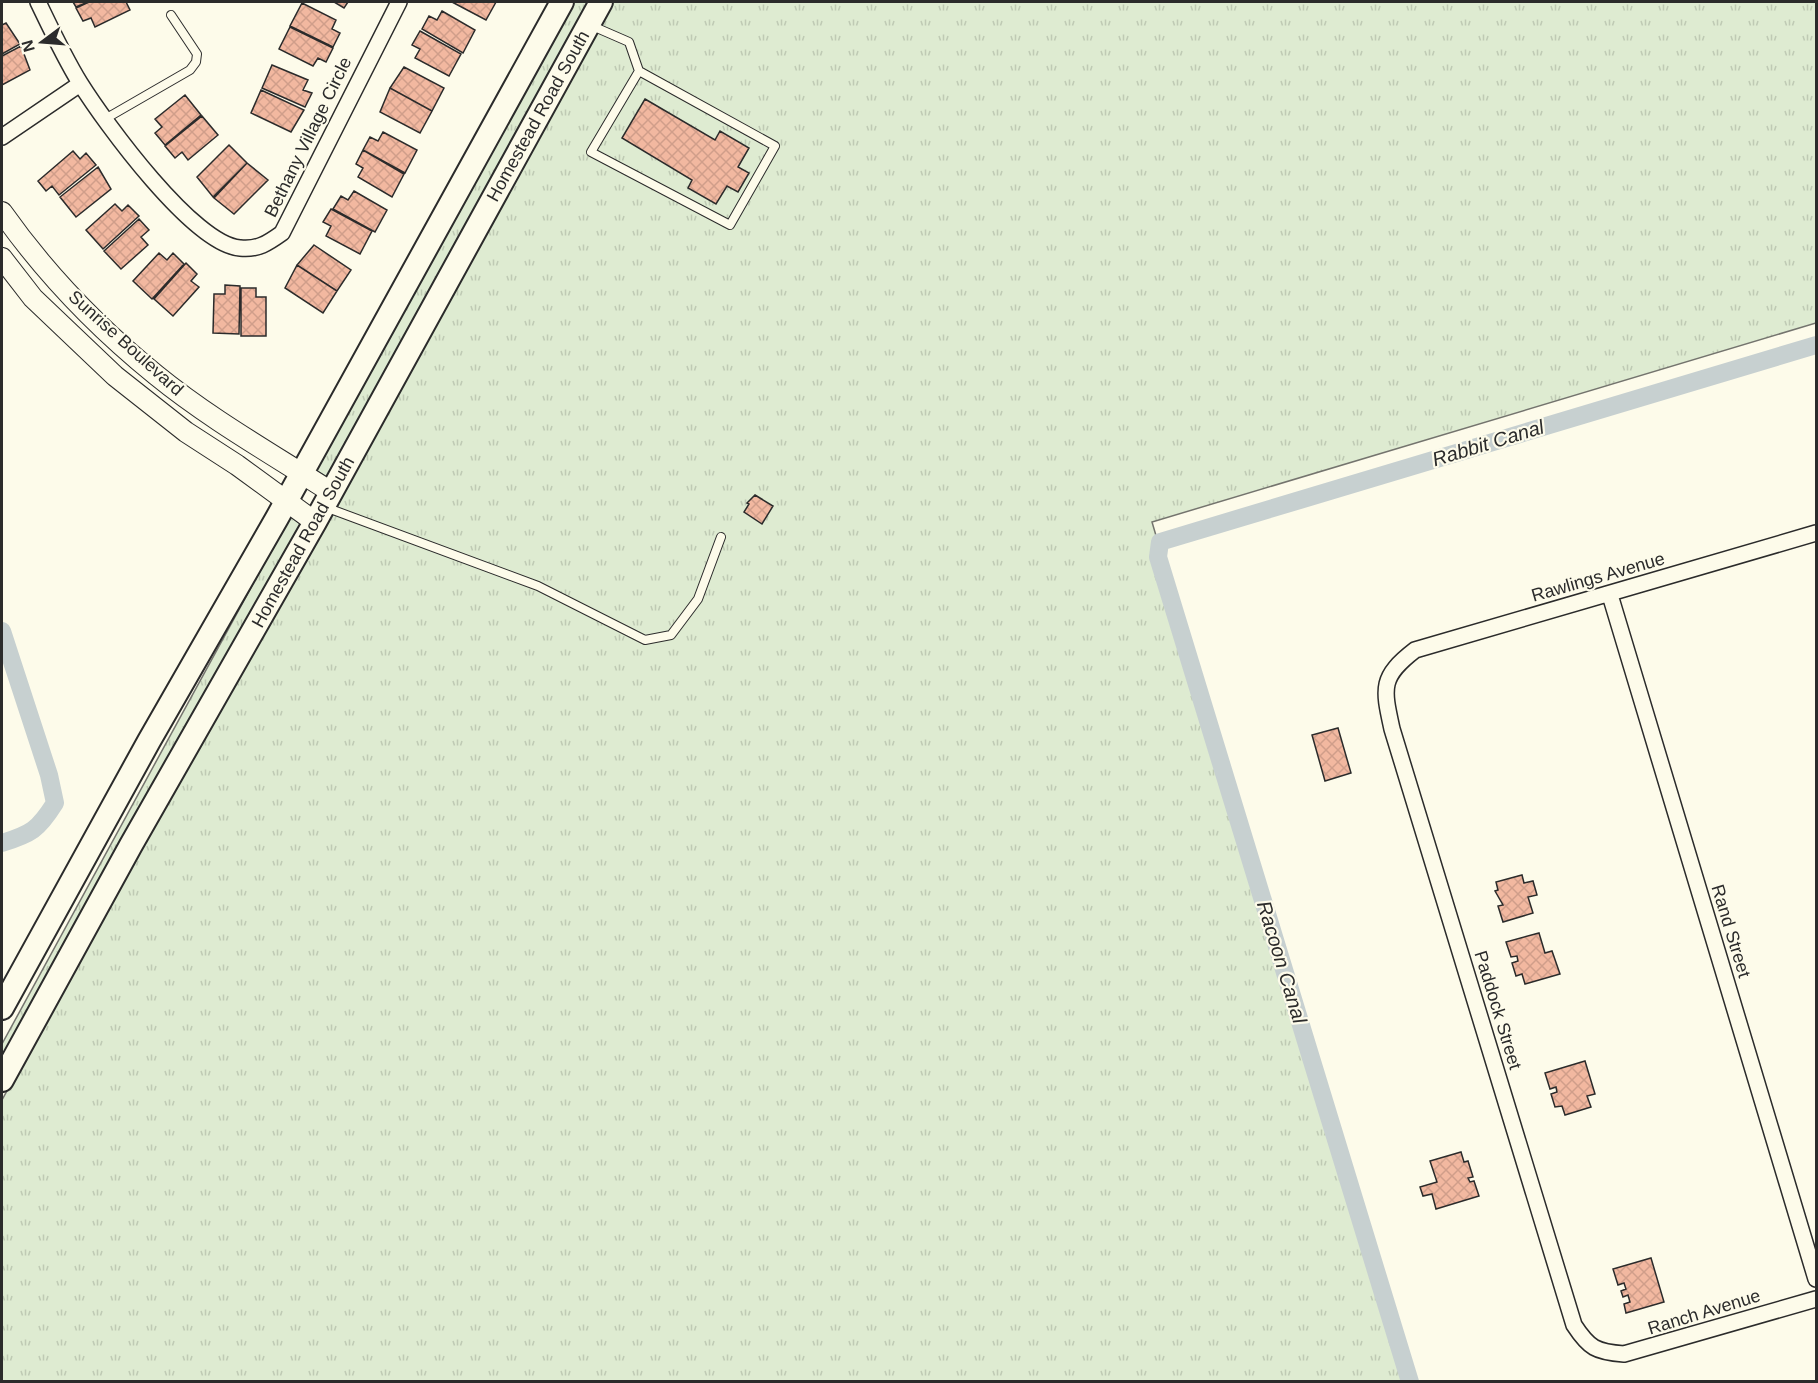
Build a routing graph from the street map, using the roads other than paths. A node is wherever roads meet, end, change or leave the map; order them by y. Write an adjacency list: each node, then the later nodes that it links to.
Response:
1 (38, 2): 8 (street, Bethany Village Circle)
2 (399, 2): 9 (street, Bethany Village Circle)
3 (562, 2): 13 (main road, Homestead Road South)
4 (601, 2): 6 (main road, Homestead Road South)
5 (171, 15): 9 (lane)
6 (588, 24): 7 (lane); 15 (main road, Homestead Road South)
7 (639, 71): 7 (lane)
8 (80, 84): 9 (street, Bethany Village Circle); 10 (street)
9 (105, 119)
10 (2, 137)
11 (2, 212): 13 (street, Sunrise Boulevard)
12 (2, 258): 14 (street, Sunrise Boulevard)
13 (302, 473): 14 (main road, Homestead Road South); 15 (street, Sunrise Boulevard)
14 (286, 501): 15 (street, Sunrise Boulevard); 20 (main road, Homestead Road South)
15 (323, 507): 17 (lane); 21 (main road, Homestead Road South)
16 (1816, 533): 18 (street, Rawlings Avenue)
17 (721, 537)
18 (1610, 594): 19 (street, Rawlings Avenue); 22 (street, Rand Street)
19 (1394, 667): 24 (street, Paddock Street)
20 (2, 1008)
21 (2, 1080)
22 (1816, 1279)
23 (1816, 1299): 24 (street, Ranch Avenue)
24 (1601, 1353)

